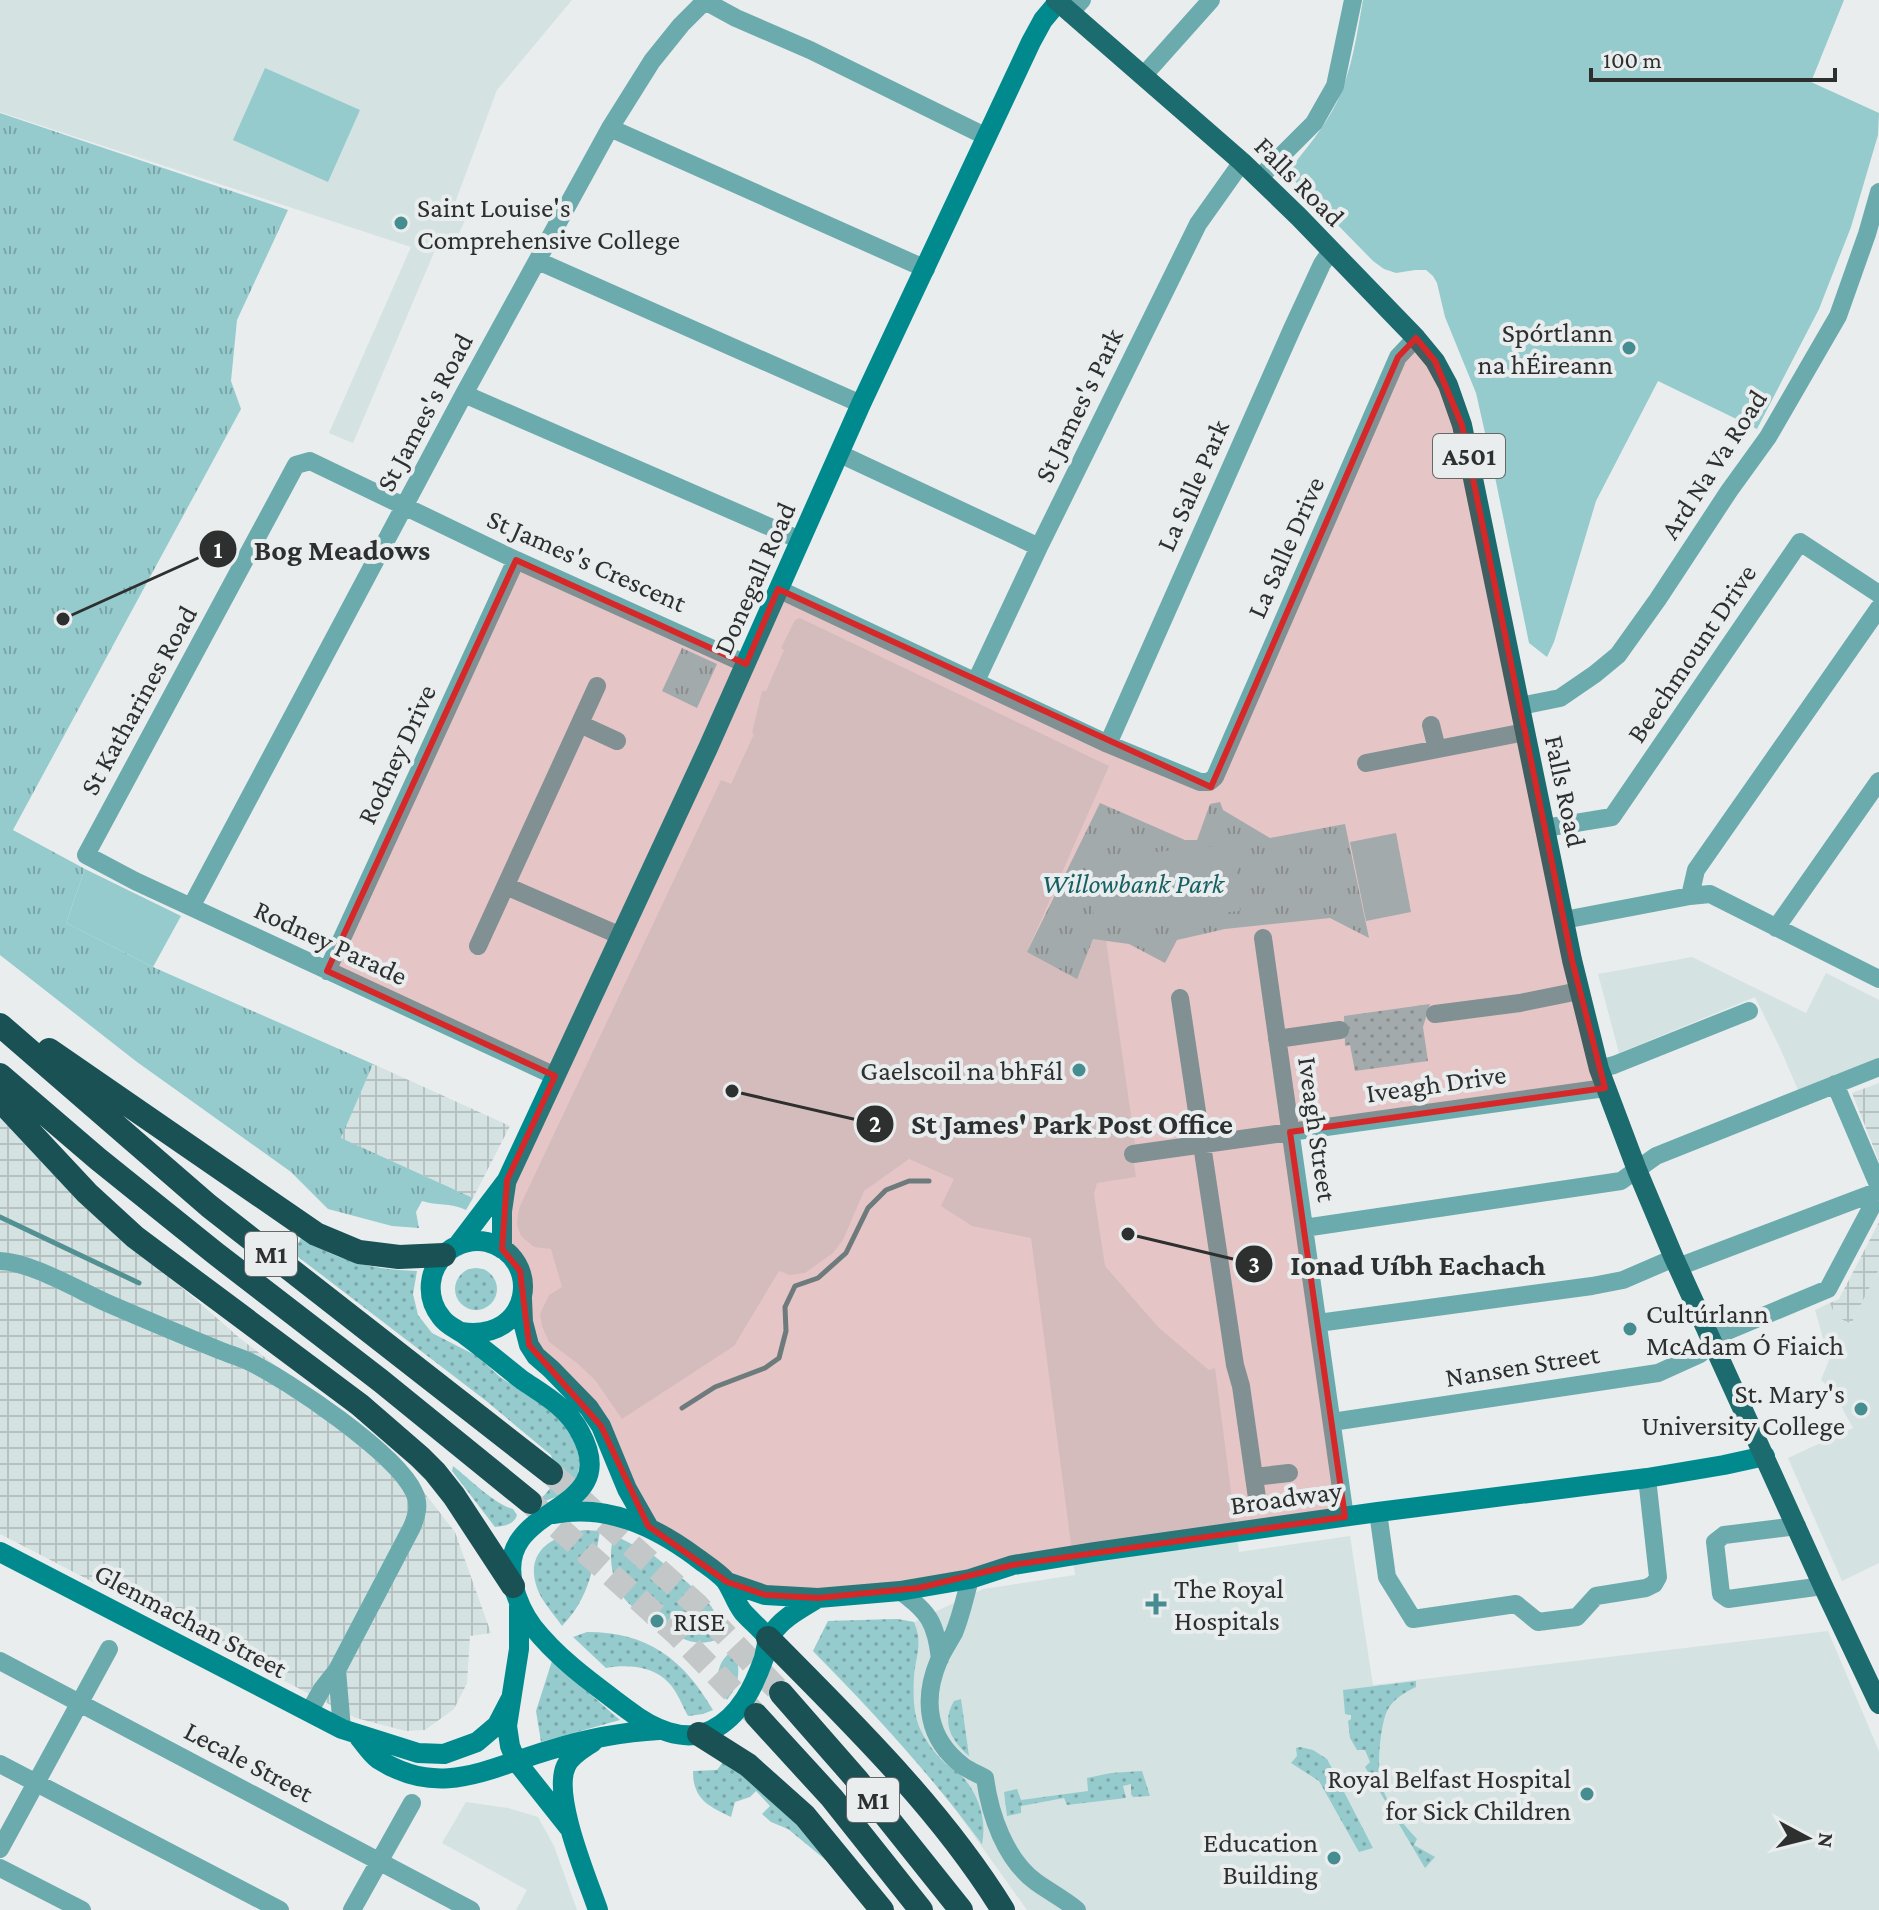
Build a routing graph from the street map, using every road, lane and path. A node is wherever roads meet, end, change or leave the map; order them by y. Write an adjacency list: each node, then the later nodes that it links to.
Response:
1 (705, 0): 6 (street, St James's Road); 7 (street)
2 (1211, 0): 5 (street)
3 (1353, 0): 9 (street)
4 (1067, 3): 5 (main road, Falls Road / A501); 7 (street, Donegall Road)
5 (1144, 75): 8 (main road, Falls Road / A501)
6 (610, 128): 12 (street, St James's Road); 13 (street)
7 (987, 137): 13 (street, Donegall Road)
8 (1242, 162): 9 (main road, Falls Road / A501); 20 (street, St James's Park)
9 (1259, 178): 11 (main road, Falls Road / A501)
10 (1879, 192): 28 (street, Ard Na Va Road)
11 (1331, 251): 14 (main road, Falls Road / A501); 33 (street, La Salle Park)
12 (538, 261): 15 (street, St James's Road); 16 (street)
13 (926, 269): 16 (street, Donegall Road)
14 (1416, 338): 28 (main road, Falls Road / A501); 33 (street, La Salle Drive)
15 (464, 394): 18 (street, St James's Road); 19 (street)
16 (861, 404): 17 (street, Donegall Road)
17 (840, 454): 19 (street, Donegall Road); 20 (street)
18 (405, 506): 21 (street, St James's Crescent); 38 (street, St Katharines Road); 41 (street, St James's Road)
19 (800, 540): 22 (street, Donegall Road)
20 (1039, 547): 26 (street, St James's Park)
21 (516, 560): 25 (street, St James's Crescent); 47 (street, Rodney Drive)
22 (778, 589): 25 (street, Donegall Road); 26 (street)
23 (1879, 594): 37 (street, Beechmount Drive)
24 (1879, 608): 40 (street)
25 (746, 664): 44 (street, Donegall Road)
26 (976, 681): 33 (street)
27 (597, 686): 29 (street)
28 (1520, 706): 31 (main road, Falls Road / A501)
29 (580, 724): 32 (street); 39 (street)
30 (1431, 725): 34 (street)
31 (1525, 732): 34 (street); 37 (main road, Falls Road / A501)
32 (617, 741)
33 (1108, 744)
34 (1437, 749): 35 (street)
35 (1366, 763)
36 (1879, 781): 43 (street)
37 (1545, 828): 42 (main road, Falls Road / A501)
38 (86, 855): 41 (street, Rodney Parade)
39 (506, 886): 44 (street); 46 (street)
40 (1690, 896): 42 (street); 43 (street)
41 (191, 907): 47 (street, Rodney Parade)
42 (1564, 920): 49 (main road, Falls Road / A501)
43 (1776, 928): 48 (street)
44 (621, 936): 59 (street, Donegall Road)
45 (1263, 938): 56 (street, Iveagh Street)
46 (478, 946)
47 (327, 971): 59 (street, Rodney Parade)
48 (1877, 973)
49 (1579, 991): 52 (street); 60 (main road, Falls Road / A501)
50 (1180, 998): 64 (street)
51 (1749, 1011): 60 (street, Iveagh Drive)
52 (1435, 1014)
53 (0, 1018): 71 (highway)
54 (0, 1025): 80 (highway, M1)
55 (1340, 1030): 56 (street)
56 (1277, 1039): 63 (street, Iveagh Street)
57 (1879, 1067): 61 (street)
58 (0, 1075): 85 (highway, M1)
59 (555, 1076): 67 (street, Donegall Road)
60 (1602, 1079): 63 (street, Iveagh Drive); 66 (main road, Falls Road / A501)
61 (1835, 1084): 66 (street); 68 (street)
62 (0, 1100): 95 (highway)
63 (1290, 1132): 64 (street, Iveagh Drive); 69 (street, Iveagh Street)
64 (1202, 1145): 65 (street, Iveagh Drive); 82 (street)
65 (1133, 1154)
66 (1637, 1170): 69 (street); 73 (main road, Falls Road / A501)
67 (507, 1180): 70 (street, Donegall Road); 71 (street, Donegall Road)
68 (1879, 1190): 73 (street); 77 (street, Nansen Street)
69 (1304, 1228): 75 (street, Iveagh Street)
70 (502, 1249): 71 (street); 74 (street)
71 (451, 1250): 76 (street)
72 (0, 1261): 101 (street)
73 (1676, 1262): 75 (street); 77 (main road, Falls Road / A501)
74 (522, 1299): 76 (street); 88 (street)
75 (1318, 1323): 78 (street, Iveagh Street)
76 (461, 1332): 85 (street)
77 (1713, 1344): 78 (street, Nansen Street); 79 (main road, Falls Road / A501)
78 (1332, 1422): 87 (street, Iveagh Street)
79 (1765, 1456): 83 (street, Broadway); 89 (main road, Falls Road / A501)
80 (551, 1473)
81 (1289, 1473): 82 (street)
82 (1254, 1477): 84 (street)
83 (1647, 1478): 86 (street, Broadway); 86 (street)
84 (1258, 1505)
85 (538, 1509): 88 (street); 95 (street)
86 (1378, 1512): 87 (street, Broadway)
87 (1345, 1517): 91 (street, Broadway)
88 (648, 1526): 92 (street)
89 (1797, 1526): 93 (main road, Falls Road / A501); 93 (street)
90 (0, 1552): 106 (street, Glenmachan Street)
91 (970, 1579): 94 (street, Broadway); 99 (street)
92 (727, 1582): 96 (street, Broadway); 97 (street)
93 (1823, 1586): 105 (main road, Falls Road / A501)
94 (900, 1591): 96 (street, Broadway); 99 (street)
95 (516, 1596): 103 (street); 108 (street)
96 (818, 1598): 97 (street, Broadway)
97 (768, 1638): 111 (street); 128 (highway)
98 (109, 1649): 104 (street)
99 (940, 1659): 129 (street)
100 (0, 1661): 104 (street, Lecale Street)
101 (337, 1670): 106 (street); 109 (street)
102 (781, 1693): 127 (highway, M1)
103 (510, 1700): 109 (street, Glenmachan Street); 112 (street)
104 (80, 1703): 114 (street); 118 (street, Lecale Street)
105 (1879, 1704)
106 (309, 1712): 109 (street, Glenmachan Street)
107 (756, 1715): 126 (highway, M1)
108 (659, 1730): 110 (street, Glenmachan Street); 111 (street)
109 (350, 1732): 112 (street, Glenmachan Street)
110 (603, 1735): 112 (street, Glenmachan Street); 116 (street)
111 (696, 1735): 125 (highway)
112 (516, 1761): 116 (street)
113 (0, 1764): 114 (street)
114 (36, 1783): 117 (street); 121 (street)
115 (412, 1803): 118 (street)
116 (570, 1829): 124 (street)
117 (0, 1849)
118 (379, 1861): 122 (street); 123 (street, Lecale Street)
119 (0, 1868): 120 (street)
120 (82, 1910)
121 (280, 1910)
122 (352, 1910)
123 (471, 1910)
124 (598, 1910)
125 (882, 1910)
126 (921, 1910)
127 (961, 1910)
128 (1003, 1910)
129 (1077, 1910)

